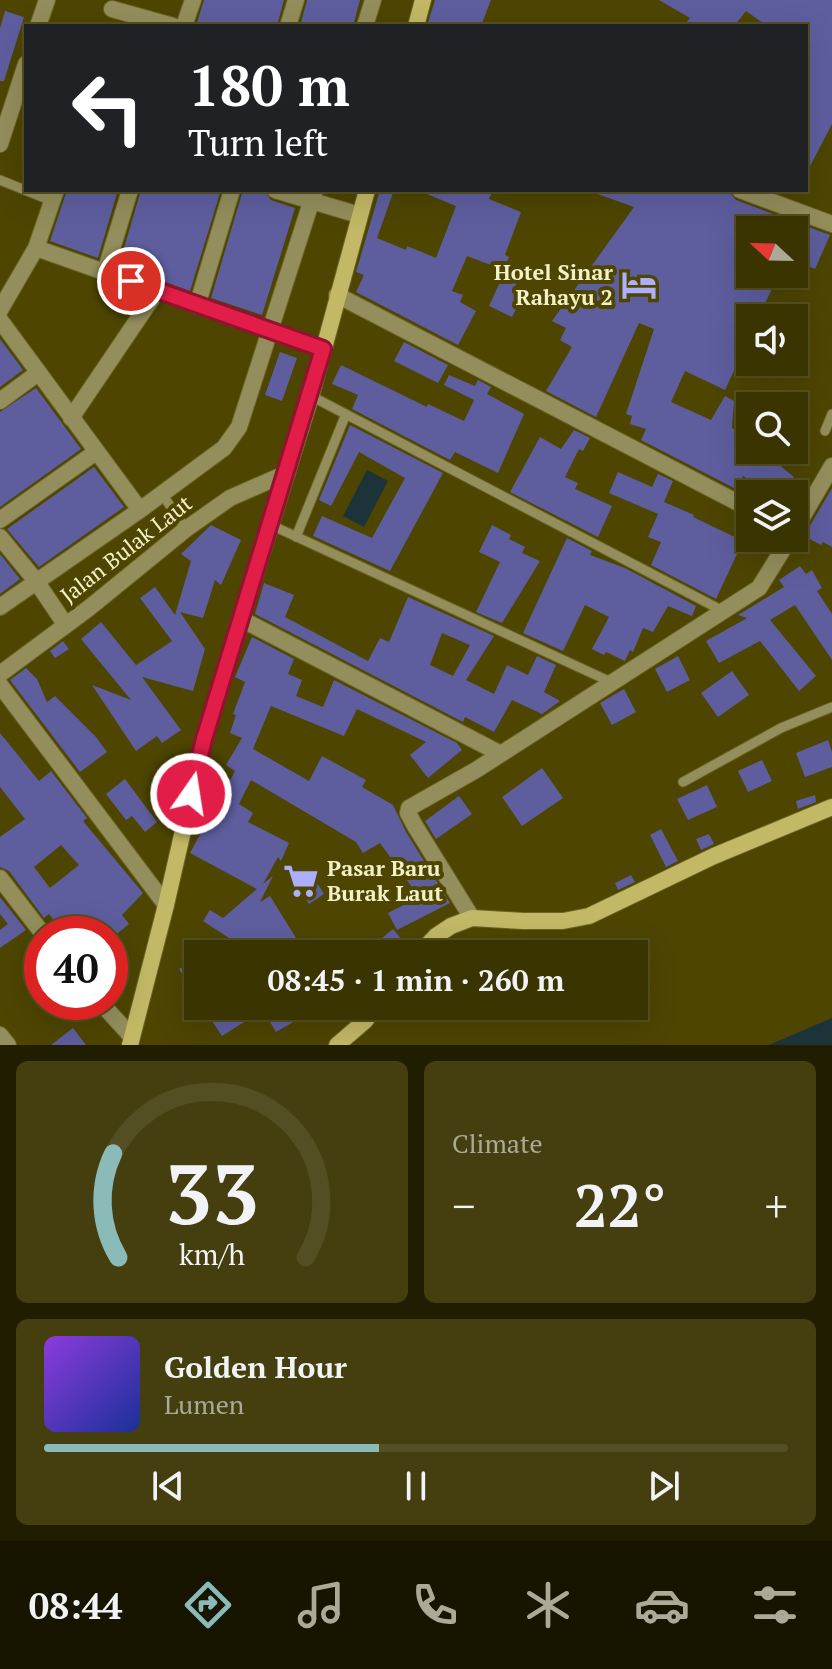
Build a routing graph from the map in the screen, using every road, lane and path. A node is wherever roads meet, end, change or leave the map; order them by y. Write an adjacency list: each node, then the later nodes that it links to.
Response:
1 (47, 0): 7 (street)
2 (193, 0): 9 (street)
3 (296, 0): 10 (street)
4 (373, 0): 11 (street)
5 (423, 0): 12 (street)
6 (111, 12): 8 (street)
7 (39, 24)
8 (164, 24)
9 (185, 24)
10 (289, 24)
11 (366, 24)
12 (417, 24)
13 (24, 70): 14 (street)
14 (0, 144)
15 (0, 180): 16 (lane)
16 (24, 187)
17 (129, 192): 27 (street)
18 (231, 192): 30 (street)
19 (288, 192): 23 (street)
20 (366, 192): 24 (street)
21 (745, 192): 25 (street)
22 (54, 196): 26 (street)
23 (313, 196): 24 (street); 33 (street)
24 (359, 215): 29 (street)
25 (832, 224)
26 (36, 248): 27 (street); 31 (street)
27 (105, 272): 28 (street)
28 (157, 291): 30 (street); 40 (street)
29 (337, 295): 34 (street); 46 (street)
30 (197, 306): 33 (street)
31 (0, 310)
32 (0, 320): 35 (street)
33 (271, 332): 34 (street); 45 (street)
34 (323, 349): 36 (street)
35 (38, 373): 37 (street); 40 (street)
36 (311, 396): 38 (lane); 44 (street)
37 (0, 401)
38 (346, 414): 53 (lane); 57 (lane)
39 (832, 414): 41 (lane)
40 (71, 418): 42 (street)
41 (825, 431)
42 (96, 452): 48 (street); 49 (street)
43 (832, 466): 47 (street)
44 (287, 473): 50 (street); 51 (street, Jalan Bulak Laut)
45 (162, 494): 48 (street); 51 (lane)
46 (736, 502)
47 (808, 507)
48 (140, 510): 55 (street)
49 (0, 520)
50 (271, 525): 53 (lane); 58 (street)
51 (186, 529): 59 (street, Jalan Bulak Laut)
52 (0, 537): 55 (street)
53 (296, 537): 61 (lane)
54 (781, 552): 57 (street)
55 (36, 581): 56 (street); 59 (street)
56 (0, 607)
57 (723, 611): 61 (street)
58 (241, 619): 64 (street); 68 (street)
59 (65, 624): 60 (street, Jalan Bulak Laut)
60 (0, 674)
61 (613, 683): 64 (street)
62 (0, 685): 68 (street)
63 (832, 707): 65 (lane)
64 (501, 754): 70 (street)
65 (683, 782)
66 (832, 807): 70 (street)
67 (0, 878): 69 (street)
68 (166, 905): 75 (street)
69 (29, 916)
70 (472, 918): 71 (street)
71 (432, 940)
72 (114, 1020): 75 (street)
73 (366, 1020): 77 (street)
74 (0, 1035): 76 (street)
75 (131, 1041)
76 (8, 1045)
77 (337, 1045)

